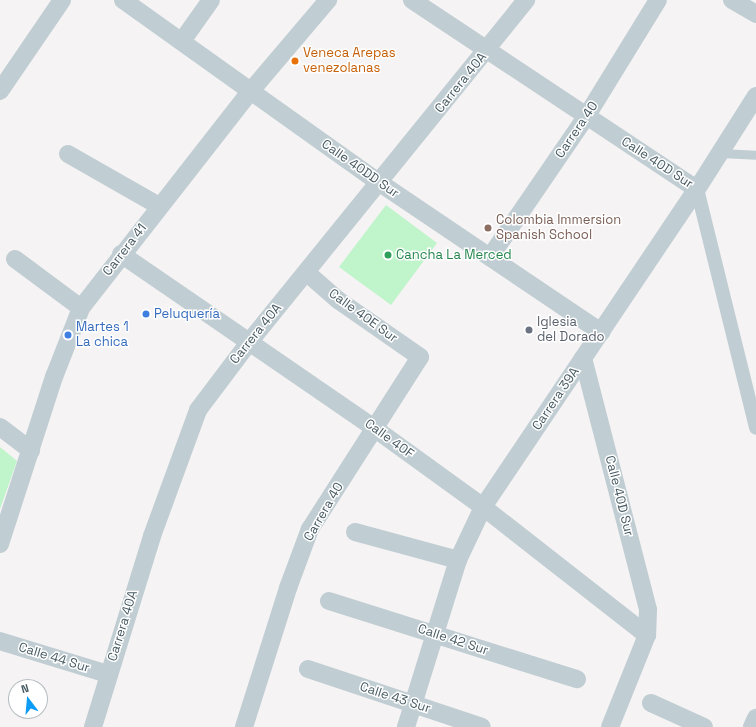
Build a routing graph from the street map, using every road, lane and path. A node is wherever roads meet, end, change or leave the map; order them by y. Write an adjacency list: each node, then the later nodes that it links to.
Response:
1 (62, 0): 12 (street)
2 (123, 0): 10 (street, Calle 40DD Sur)
3 (211, 0): 10 (street)
4 (328, 0): 13 (street, Carrera 41)
5 (412, 0): 11 (street, Calle 40D Sur)
6 (526, 0): 11 (street, Carrera 40A)
7 (658, 0): 15 (street, Carrera 40)
8 (732, 0): 9 (street)
9 (756, 14)
10 (182, 41): 13 (street, Calle 40DD Sur)
11 (487, 50): 15 (street, Calle 40D Sur); 19 (street, Carrera 40A)
12 (0, 91)
13 (250, 92): 19 (street, Calle 40DD Sur); 21 (street, Carrera 41)
14 (756, 96): 16 (street, Carrera 39A)
15 (586, 117): 20 (street, Calle 40D Sur); 23 (street, Carrera 40)
16 (720, 153): 18 (lane); 20 (street, Carrera 39A)
17 (68, 154): 21 (street)
18 (756, 156)
19 (380, 183): 23 (street, Calle 40DD Sur); 25 (street, Carrera 40A)
20 (697, 189): 27 (street, Carrera 39A); 33 (street, Calle 40D Sur)
21 (159, 206): 22 (street, Carrera 41)
22 (121, 254): 26 (street, Carrera 41); 28 (street, Calle 40F)
23 (490, 257): 27 (street, Calle 40DD Sur)
24 (15, 259): 26 (street)
25 (306, 273): 28 (street, Carrera 40A); 29 (street, Calle 40E Sur)
26 (81, 308): 34 (street, Carrera 41)
27 (601, 332): 30 (street, Carrera 39A)
28 (250, 341): 32 (street, Calle 40F); 44 (street, Carrera 40A)
29 (420, 357): 32 (street, Carrera 40)
30 (583, 358): 35 (street, Carrera 39A); 41 (street, Calle 40D Sur)
31 (0, 427): 34 (street)
32 (374, 428): 35 (street, Calle 40F); 50 (street, Carrera 40)
33 (756, 428)
34 (30, 450): 37 (street, Carrera 41)
35 (483, 507): 38 (street, Carrera 39A); 41 (street, Calle 40F)
36 (355, 532): 38 (street)
37 (0, 544)
38 (458, 560): 40 (street, Carrera 39A)
39 (328, 601): 40 (street, Calle 42 Sur)
40 (435, 634): 45 (street, Calle 42 Sur); 47 (street, Carrera 39A)
41 (647, 635): 53 (street, Calle 40D Sur)
42 (0, 641): 44 (street, Calle 44 Sur)
43 (308, 669): 47 (street, Calle 43 Sur)
44 (108, 674): 49 (street, Carrera 40A)
45 (577, 679)
46 (651, 703): 54 (street)
47 (414, 704): 51 (street, Carrera 39A); 52 (street, Calle 43 Sur)
48 (756, 718): 55 (street)
49 (93, 727)
50 (244, 727)
51 (406, 727)
52 (482, 727)
53 (610, 727)
54 (704, 727)
55 (752, 727)

